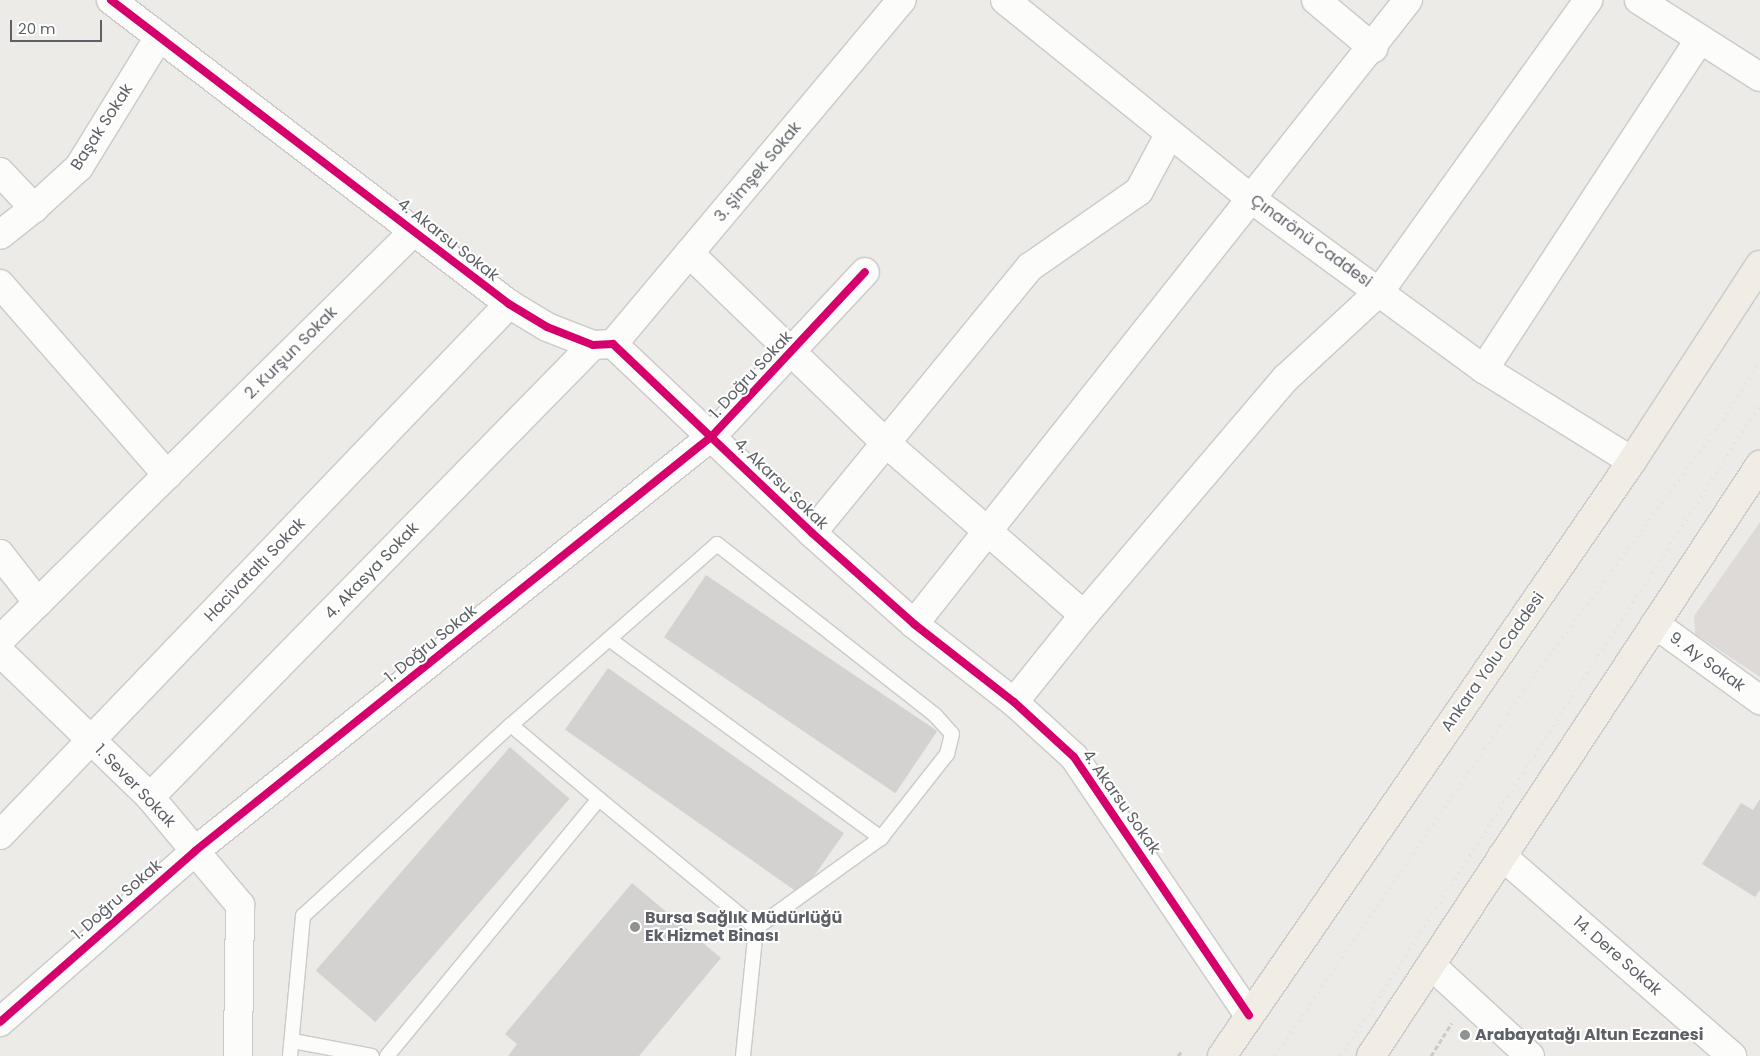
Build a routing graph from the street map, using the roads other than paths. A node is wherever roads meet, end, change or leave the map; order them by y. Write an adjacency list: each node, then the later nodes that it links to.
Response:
1 (111, 0): 8 (street, 4. Akarsu Sokak)
2 (902, 0): 18 (street, 3. Şimşek Sokak)
3 (1005, 0): 12 (street, Çınarönü Caddesi)
4 (1316, 0): 10 (street)
5 (1408, 0): 10 (street)
6 (1588, 0): 22 (street)
7 (1639, 0): 9 (street)
8 (159, 37): 15 (street, Başak Sokak); 16 (street, 4. Akarsu Sokak)
9 (1699, 41): 11 (street); 26 (street)
10 (1373, 48): 14 (street)
11 (1760, 76)
12 (1169, 135): 14 (street, Çınarönü Caddesi); 28 (street)
13 (0, 172): 15 (street)
14 (1250, 198): 22 (street, Çınarönü Caddesi); 32 (street)
15 (34, 208): 17 (street, Başak Sokak)
16 (414, 231): 23 (street, 4. Akarsu Sokak); 31 (street, 2. Kurşun Sokak)
17 (0, 236)
18 (689, 253): 24 (street, 3. Şimşek Sokak); 25 (street)
19 (1760, 265): 29 (highway, Ankara Yolu Caddesi)
20 (865, 272): 25 (street, 1. Doğru Sokak)
21 (0, 284): 31 (street)
22 (1380, 291): 26 (street, Çınarönü Caddesi); 36 (street)
23 (509, 304): 24 (street, 4. Akarsu Sokak); 45 (street, Hacivataltı Sokak)
24 (603, 344): 27 (street, 4. Akarsu Sokak); 46 (street, 4. Akasya Sokak)
25 (793, 351): 27 (street, 1. Doğru Sokak); 28 (street)
26 (1484, 369): 29 (street, Çınarönü Caddesi)
27 (712, 436): 33 (street, 4. Akarsu Sokak); 50 (street, 1. Doğru Sokak)
28 (886, 443): 32 (street); 33 (street)
29 (1632, 461): 54 (highway, Ankara Yolu Caddesi)
30 (1760, 465): 38 (highway)
31 (167, 474): 35 (street, 2. Kurşun Sokak)
32 (985, 532): 36 (street); 37 (street)
33 (812, 533): 37 (street, 4. Akarsu Sokak)
34 (0, 554): 35 (street)
35 (38, 602): 40 (street, 2. Kurşun Sokak)
36 (1084, 615): 43 (street)
37 (914, 624): 43 (street, 4. Akarsu Sokak)
38 (1655, 624): 42 (street, 9. Ay Sokak); 51 (highway)
39 (608, 639): 44 (lane); 49 (lane); 49 (lane)
40 (0, 640)
41 (0, 652): 45 (street, 1. Sever Sokak)
42 (1760, 700)
43 (1014, 702): 54 (street, 4. Akarsu Sokak)
44 (511, 725): 47 (lane); 56 (lane)
45 (92, 741): 46 (street, 1. Sever Sokak); 48 (street, Hacivataltı Sokak)
46 (150, 797): 50 (street, 1. Sever Sokak)
47 (599, 799): 52 (lane); 60 (lane)
48 (0, 835)
49 (881, 838): 52 (lane)
50 (195, 851): 55 (street, 1. Doğru Sokak); 57 (street, 1. Sever Sokak)
51 (1502, 856): 53 (highway); 65 (street, 14. Dere Sokak)
52 (756, 928): 61 (lane)
53 (1432, 966): 63 (highway); 64 (street)
54 (1249, 1015): 62 (highway, Ankara Yolu Caddesi)
55 (0, 1022)
56 (293, 1041): 58 (lane); 59 (lane)
57 (238, 1056)
58 (290, 1056)
59 (372, 1056)
60 (387, 1056)
61 (744, 1056)
62 (1222, 1056)
63 (1372, 1056)
64 (1530, 1056)
65 (1732, 1056)

